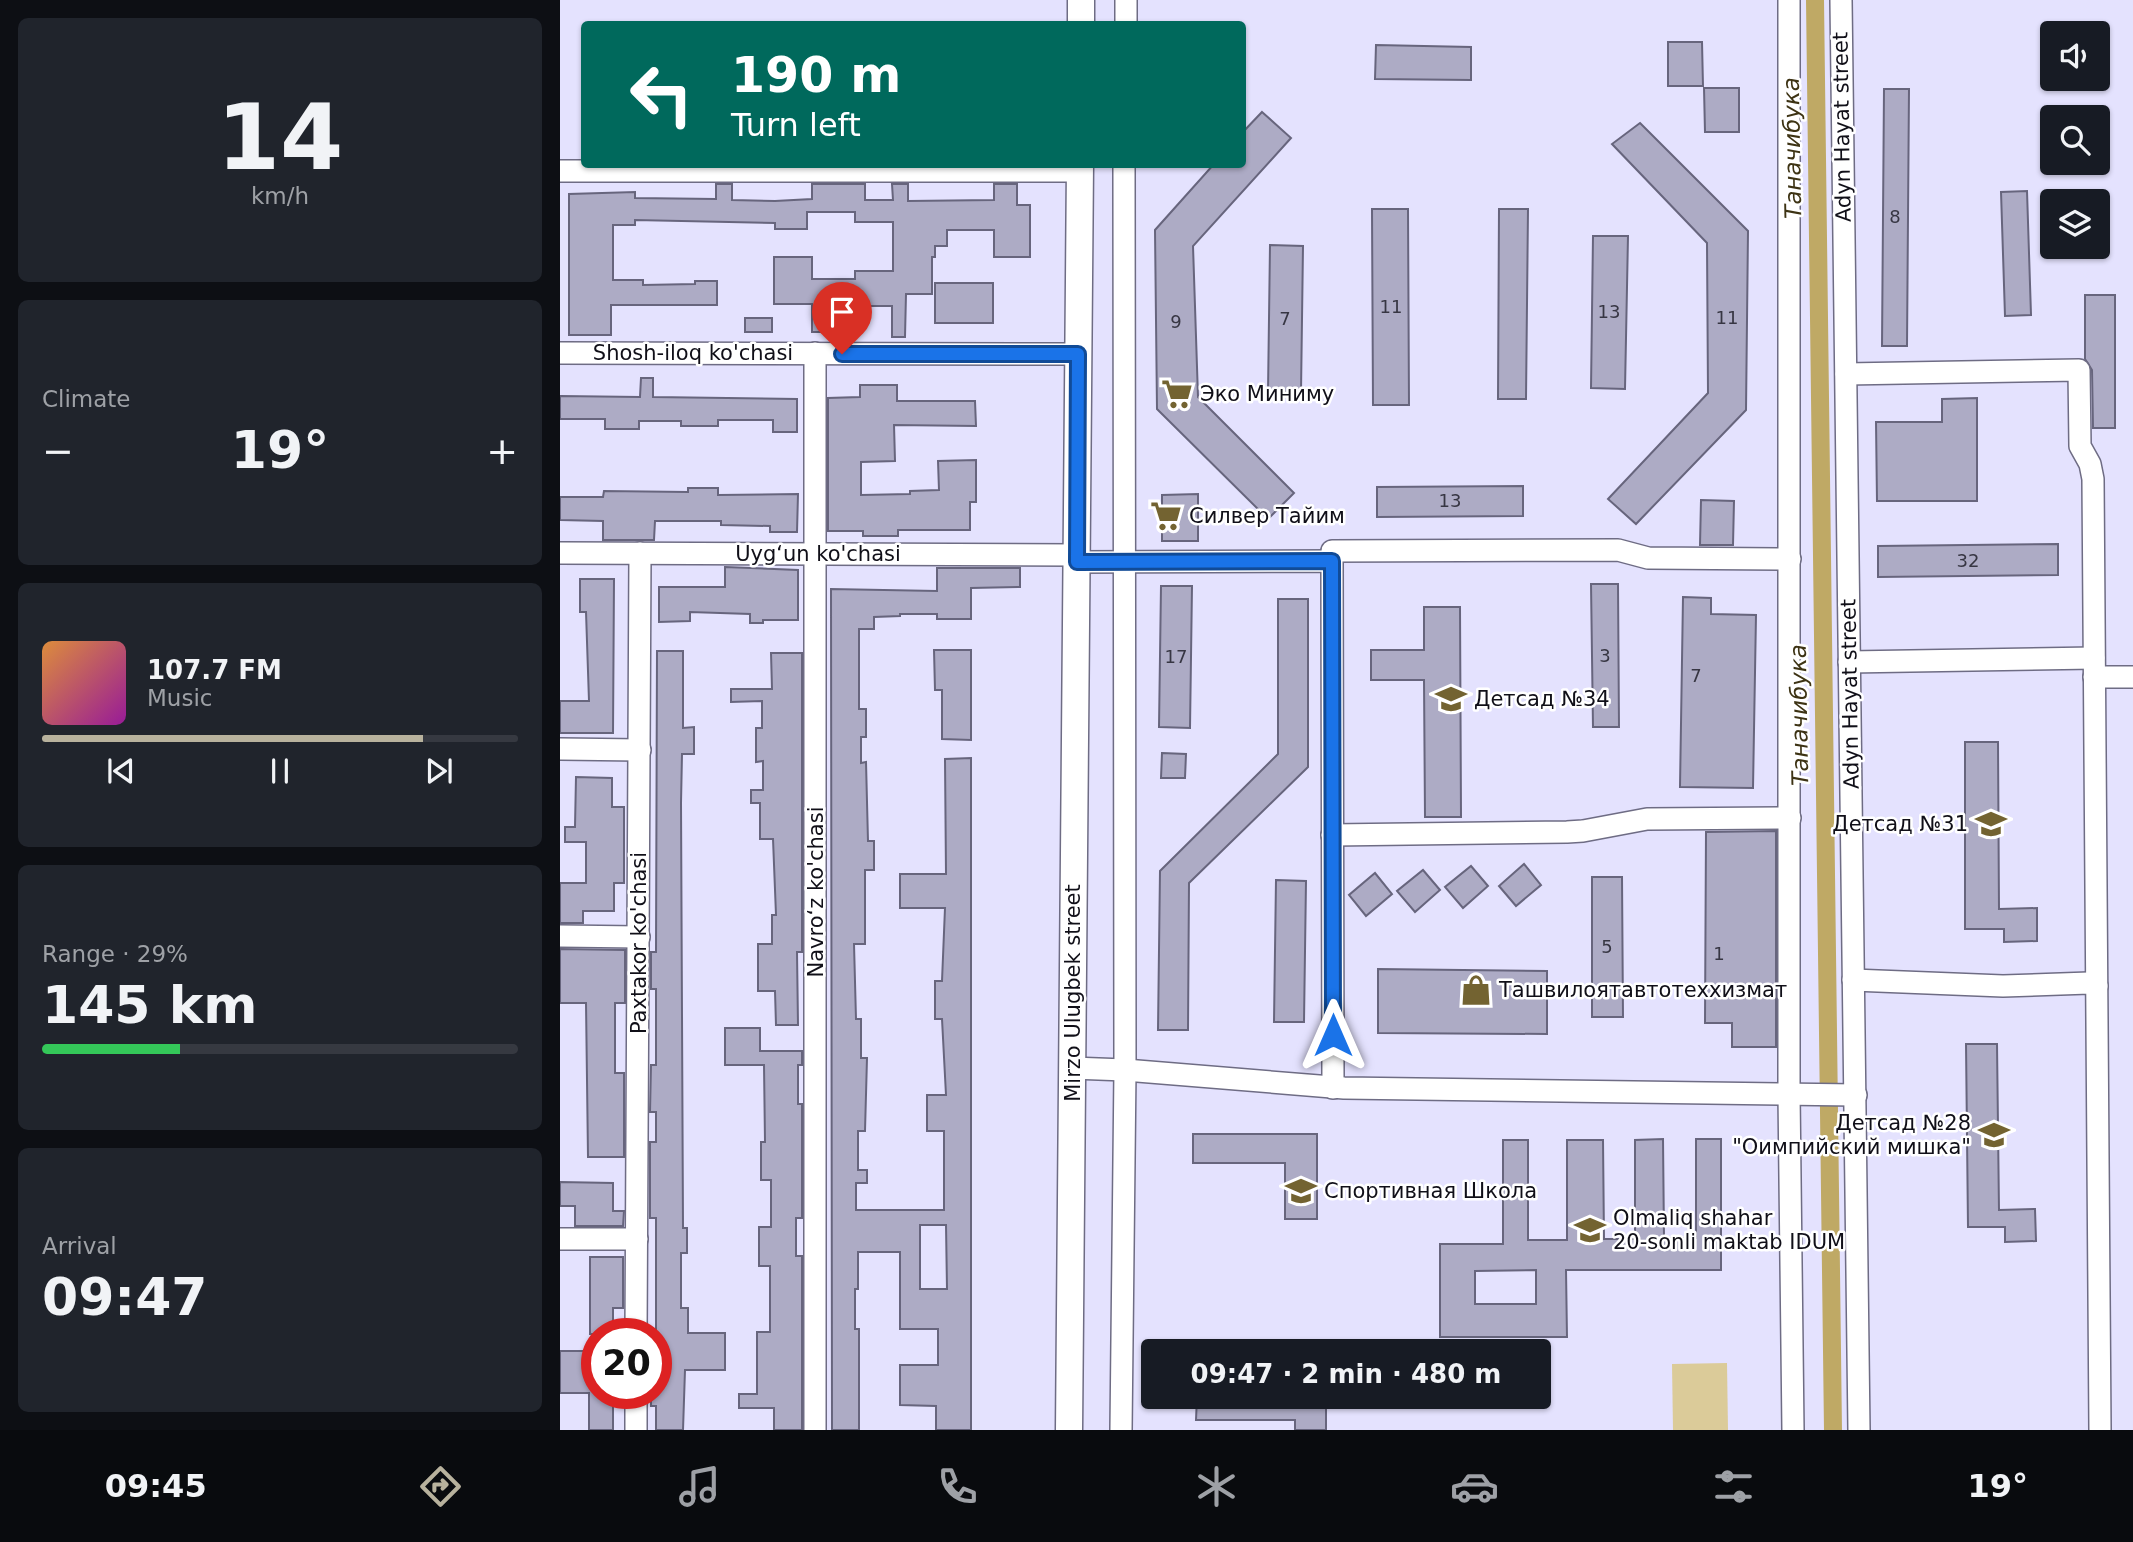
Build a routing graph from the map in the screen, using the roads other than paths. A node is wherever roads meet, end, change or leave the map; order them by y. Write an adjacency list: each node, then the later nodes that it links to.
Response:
1 (1081, 0): 5 (main road)
2 (1126, 0): 6 (street)
3 (1790, 0): 19 (street)
4 (1841, 0): 13 (street, Adyn Hayat street)
5 (1081, 21)
6 (1126, 21)
7 (1080, 168): 9 (street); 12 (main road, Mirzo Ulugbek street)
8 (1124, 168): 20 (street)
9 (560, 171)
10 (560, 353): 11 (street, Shosh-iloq ko'chasi)
11 (815, 353): 12 (street, Shosh-iloq ko'chasi); 17 (street, Navro‘z ko'chasi)
12 (1078, 354): 18 (main road, Mirzo Ulugbek street)
13 (1846, 374): 21 (street, Adyn Hayat street); 22 (street)
14 (1332, 551): 19 (street)
15 (560, 553): 16 (street, Uyg‘un ko'chasi)
16 (640, 554): 17 (street, Uyg‘un ko'chasi); 25 (street, Paxtakor ko'chasi)
17 (816, 554): 18 (street, Uyg‘un ko'chasi); 42 (street, Navro‘z ko'chasi)
18 (1077, 559): 20 (street, Uyg‘un ko'chasi); 32 (main road, Mirzo Ulugbek street)
19 (1790, 559): 26 (street)
20 (1125, 561): 27 (street, Uyg‘un ko'chasi); 33 (street)
21 (1849, 662): 22 (street); 30 (street, Adyn Hayat street)
22 (2094, 667): 23 (street); 31 (street)
23 (2133, 677)
24 (560, 750): 25 (street)
25 (639, 750): 29 (street, Paxtakor ko'chasi)
26 (1790, 818): 27 (street); 35 (street)
27 (1332, 835): 34 (street)
28 (560, 936): 29 (street)
29 (639, 937): 38 (street, Paxtakor ko'chasi)
30 (1853, 980): 31 (street); 36 (street, Adyn Hayat street)
31 (2097, 985): 47 (street)
32 (1072, 1068): 33 (street); 43 (main road, Mirzo Ulugbek street)
33 (1125, 1070): 34 (street); 44 (street)
34 (1333, 1088): 35 (street)
35 (1789, 1094): 36 (street); 45 (street)
36 (1851, 1095): 46 (street, Adyn Hayat street)
37 (560, 1239): 38 (street)
38 (636, 1239): 39 (street, Paxtakor ko'chasi)
39 (636, 1318)
40 (636, 1409): 41 (street)
41 (636, 1430)
42 (815, 1430)
43 (1069, 1430)
44 (1121, 1430)
45 (1794, 1430)
46 (1859, 1430)
47 (2100, 1430)

